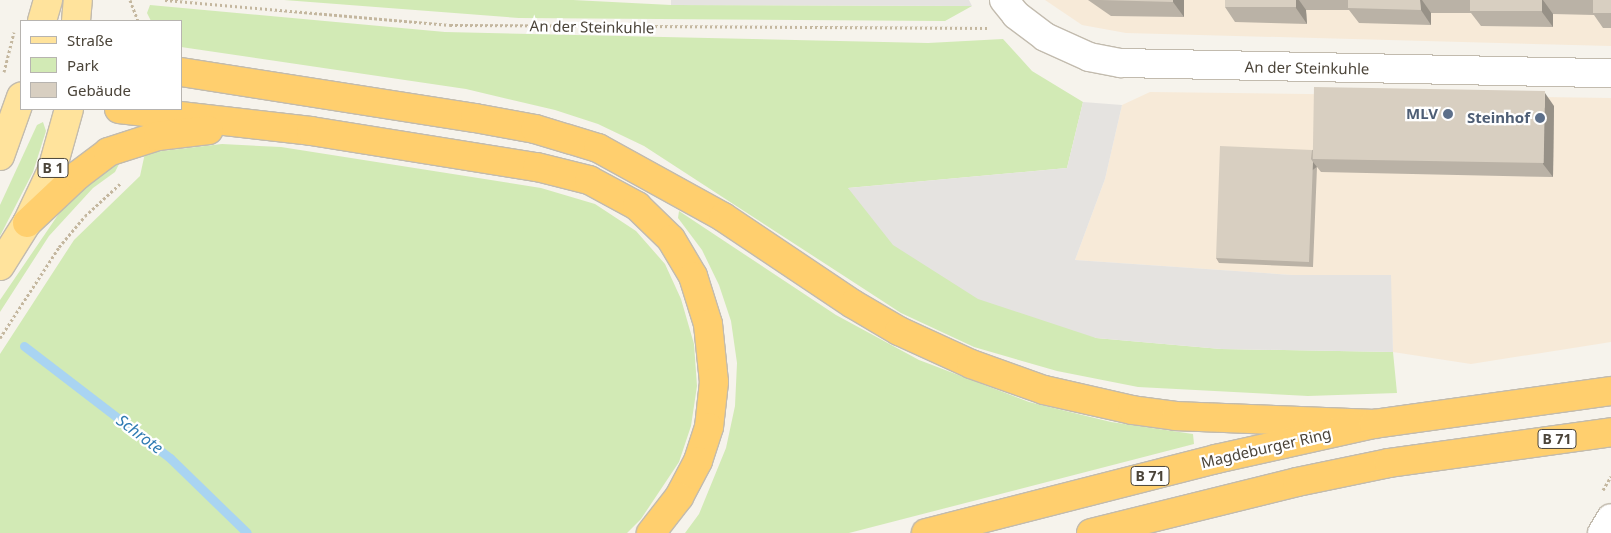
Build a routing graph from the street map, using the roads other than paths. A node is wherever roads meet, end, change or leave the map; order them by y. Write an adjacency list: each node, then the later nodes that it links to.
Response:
1 (48, 0): 4 (main road)
2 (78, 0): 5 (main road)
3 (1010, 7): 7 (street, An der Steinkuhle)
4 (42, 20)
5 (76, 20)
6 (182, 72): 16 (highway)
7 (1611, 73)
8 (20, 100): 12 (main road)
9 (69, 110): 13 (main road, B 1)
10 (127, 110): 11 (highway)
11 (247, 125): 13 (highway); 19 (highway)
12 (0, 156)
13 (27, 223): 14 (main road, B 1)
14 (0, 266)
15 (1611, 391): 16 (highway, Magdeburger Ring / B 71)
16 (1374, 424): 20 (highway, Magdeburger Ring / B 71)
17 (1611, 432): 21 (highway, B 71)
18 (1611, 518): 22 (street)
19 (651, 533)
20 (926, 533)
21 (1091, 533)
22 (1602, 533)

